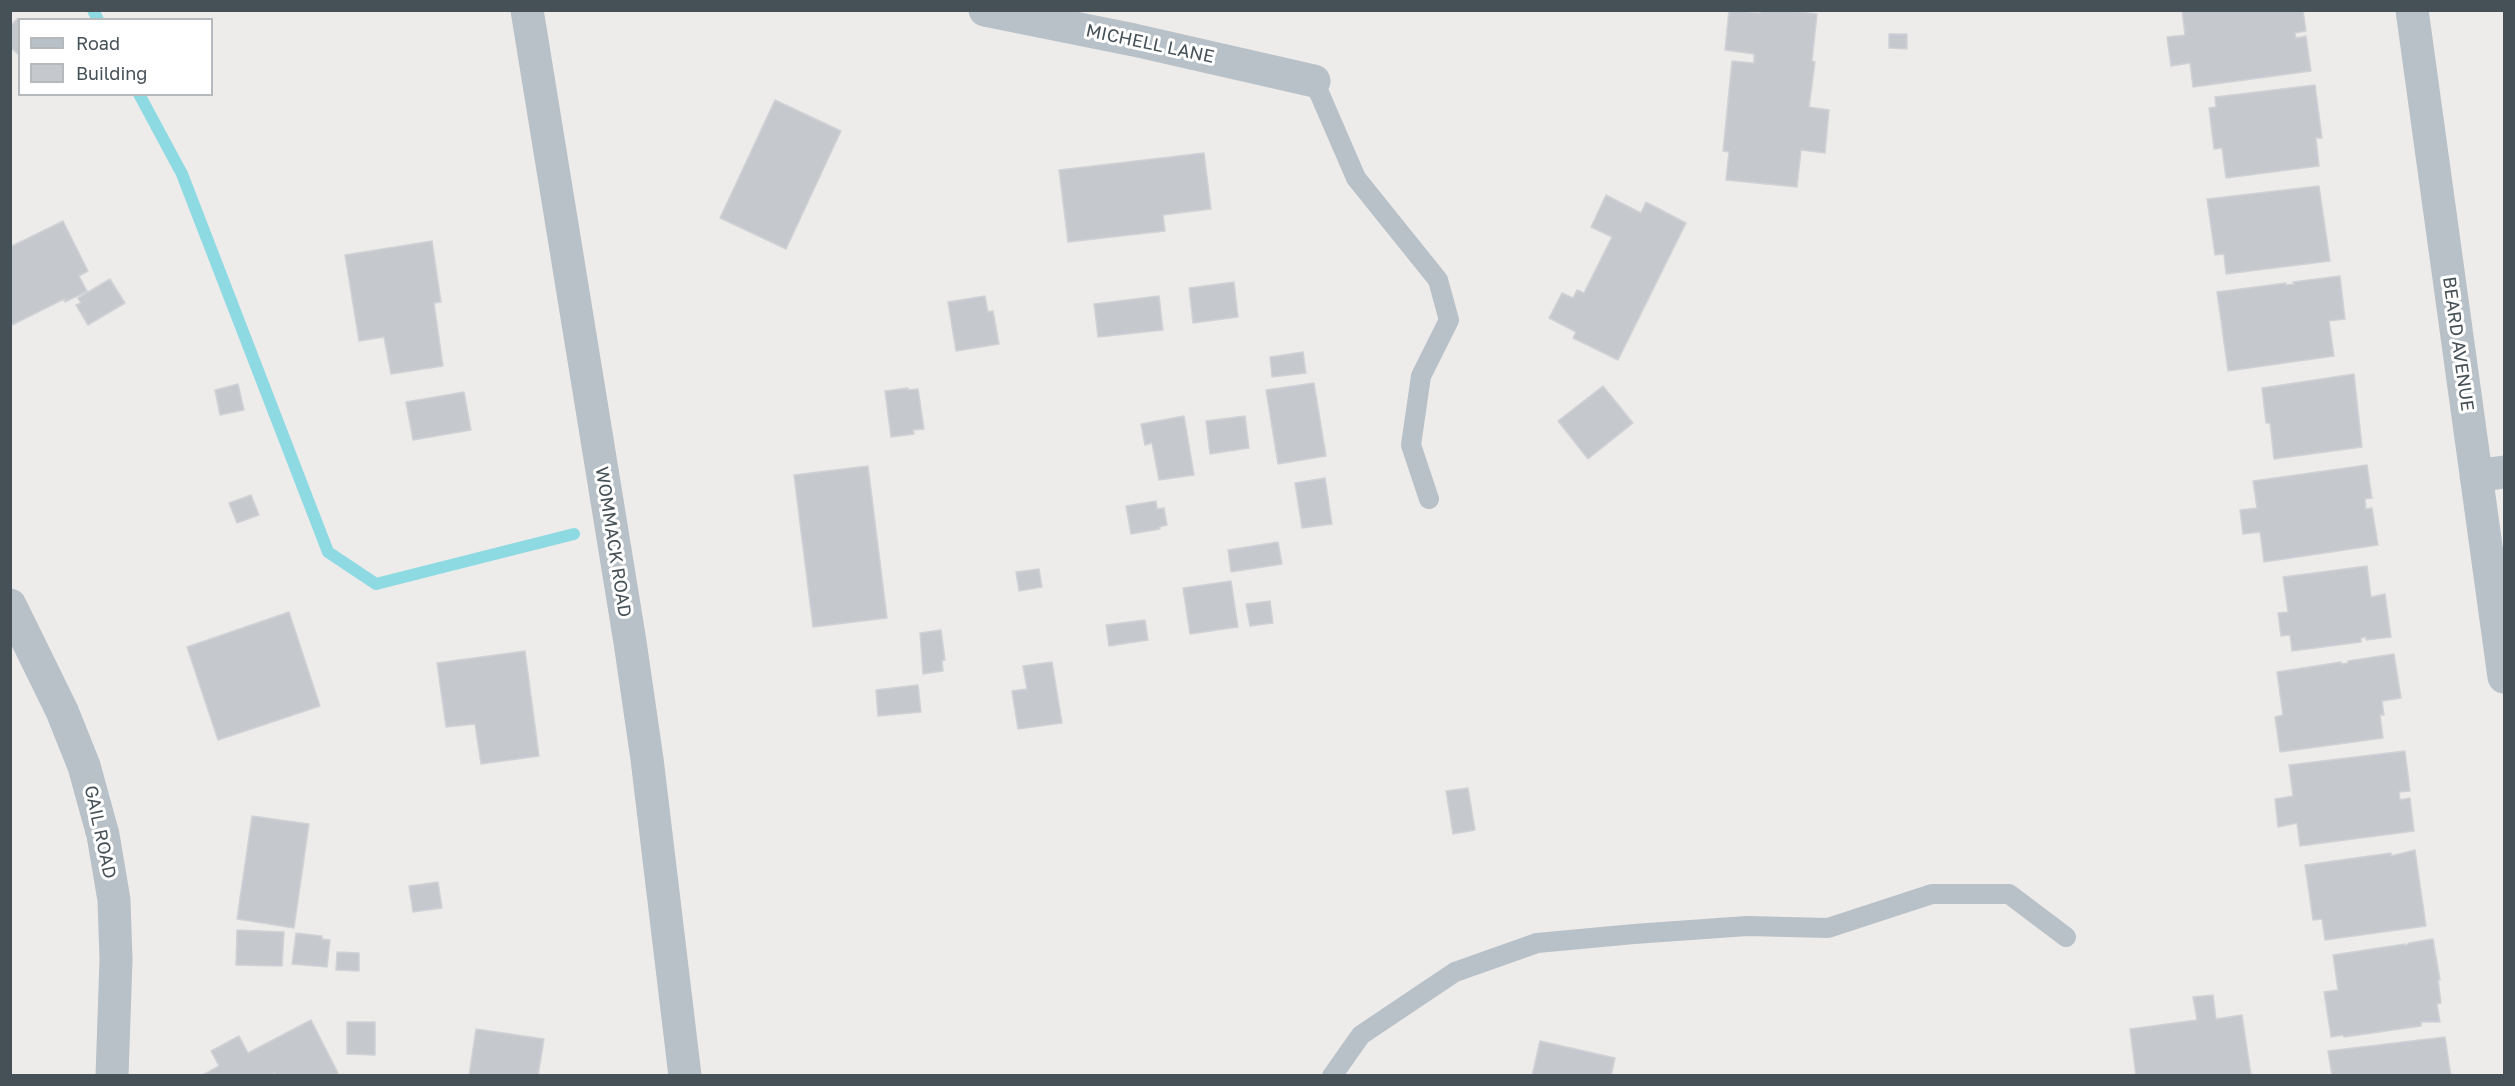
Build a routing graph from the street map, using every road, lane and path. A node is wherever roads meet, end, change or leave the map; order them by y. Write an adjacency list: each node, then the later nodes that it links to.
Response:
1 (527, 10): 11 (street, WOMMACK ROAD)
2 (985, 10): 4 (street, MICHELL LANE)
3 (2412, 10): 5 (street, BEARD AVENUE)
4 (1314, 81): 6 (lane)
5 (2490, 474): 8 (street, BEARD AVENUE)
6 (1429, 499)
7 (10, 605): 10 (street, GAIL ROAD)
8 (2505, 677)
9 (2066, 938): 12 (lane)
10 (112, 1076)
11 (685, 1076)
12 (1332, 1076)

